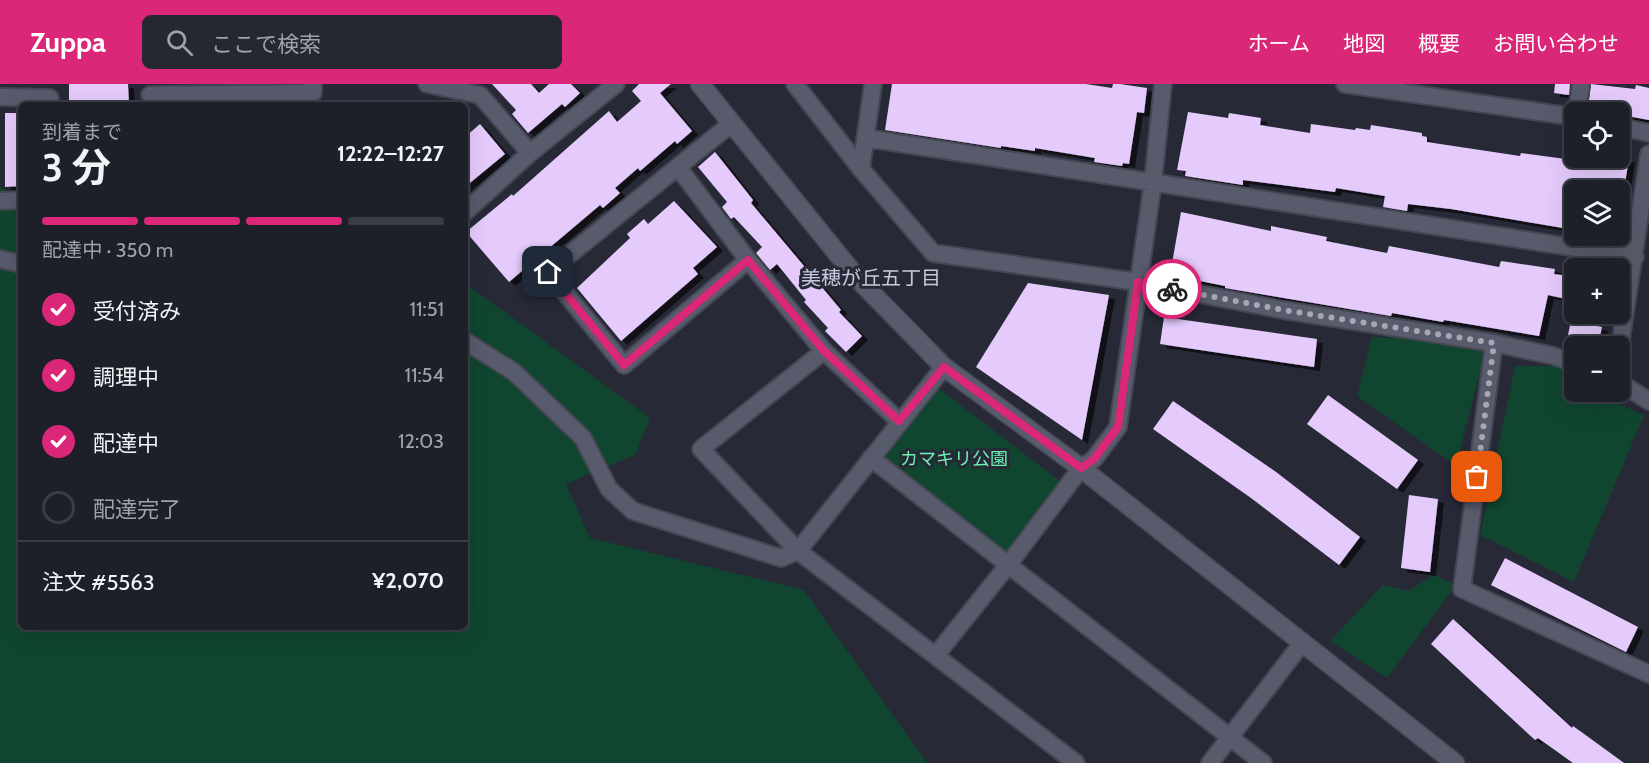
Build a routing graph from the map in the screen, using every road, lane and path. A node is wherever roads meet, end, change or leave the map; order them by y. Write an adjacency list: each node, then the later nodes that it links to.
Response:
1 (313, 84): 10 (street)
2 (427, 84): 19 (street)
3 (700, 84): 15 (street)
4 (795, 84): 22 (street)
5 (873, 84): 18 (street)
6 (1163, 84): 23 (street)
7 (1345, 84): 14 (street)
8 (1581, 84): 13 (street)
9 (614, 85): 19 (street)
10 (150, 95)
11 (50, 96): 12 (street)
12 (0, 97)
13 (1578, 102)
14 (1564, 113)
15 (732, 123): 21 (street); 37 (street)
16 (1630, 129): 17 (street)
17 (1649, 133)
18 (866, 138): 22 (street); 23 (street)
19 (530, 153): 26 (street)
20 (1649, 153): 27 (street)
21 (678, 167): 29 (street); 29 (street)
22 (861, 169): 31 (street)
23 (1153, 182): 27 (street); 31 (street)
24 (18, 200): 25 (street)
25 (0, 201)
26 (468, 209)
27 (1635, 257): 32 (street)
28 (0, 259): 30 (street)
29 (748, 260): 35 (street)
30 (18, 263)
31 (1138, 282): 34 (street); 42 (street)
32 (1622, 336)
33 (468, 343): 43 (street)
34 (1494, 343): 36 (street); 47 (street)
35 (824, 351): 40 (street); 43 (street)
36 (1564, 360)
37 (944, 367): 40 (street); 42 (street)
38 (1630, 389): 39 (street)
39 (1649, 401)
40 (899, 421): 41 (street)
41 (871, 458): 43 (street); 44 (street)
42 (1081, 468): 44 (street); 45 (street)
43 (798, 551): 46 (street)
44 (1008, 565): 46 (street); 48 (street)
45 (1302, 643): 48 (street); 52 (street)
46 (936, 655): 49 (street)
47 (1649, 674)
48 (1230, 737): 50 (street); 51 (street)
49 (1076, 763)
50 (1210, 763)
51 (1263, 763)
52 (1455, 763)

